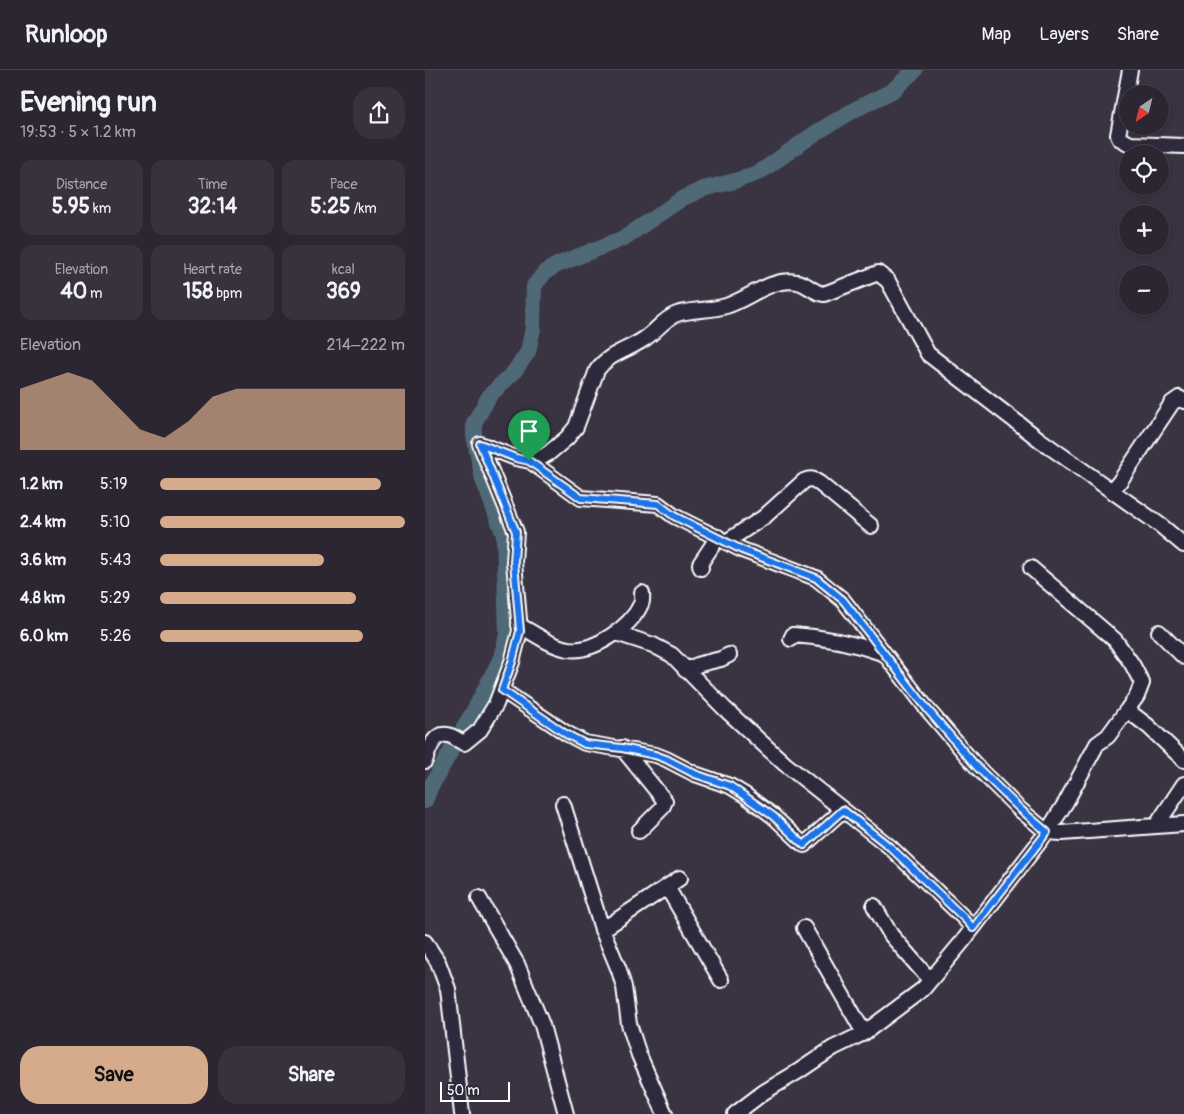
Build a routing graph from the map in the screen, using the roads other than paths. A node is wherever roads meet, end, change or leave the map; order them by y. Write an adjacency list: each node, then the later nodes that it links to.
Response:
1 (1130, 70): 2 (street)
2 (1184, 146)
3 (1184, 401): 5 (street)
4 (529, 461): 5 (street); 7 (street); 12 (street)
5 (1112, 491): 8 (street)
6 (871, 526): 7 (street)
7 (722, 540): 9 (street); 16 (street)
8 (1184, 545)
9 (701, 568)
10 (1031, 568): 21 (street)
11 (642, 593): 14 (street)
12 (519, 625): 14 (street); 20 (street)
13 (1159, 632): 18 (street)
14 (616, 633): 19 (street)
15 (791, 639): 16 (street)
16 (882, 652): 32 (street)
17 (729, 655): 19 (street)
18 (1184, 657)
19 (685, 670): 28 (street)
20 (502, 690): 22 (street); 23 (street)
21 (1127, 710): 24 (street); 32 (street)
22 (428, 746): 25 (street)
23 (622, 748): 28 (street); 31 (street)
24 (1184, 760)
25 (425, 761)
26 (1184, 784): 30 (street)
27 (563, 804): 39 (street)
28 (843, 810): 38 (street)
29 (1184, 824): 30 (street)
30 (1156, 826): 32 (street)
31 (639, 831)
32 (1047, 832): 38 (street)
33 (680, 878): 34 (street)
34 (667, 887): 39 (street); 41 (street)
35 (479, 898): 45 (street)
36 (874, 906): 42 (street)
37 (804, 928): 43 (street)
38 (973, 928): 42 (street)
39 (602, 930): 46 (street)
40 (425, 942): 44 (street)
41 (721, 980)
42 (931, 980): 43 (street)
43 (864, 1033): 47 (street)
44 (462, 1114)
45 (566, 1114)
46 (665, 1114)
47 (735, 1114)

